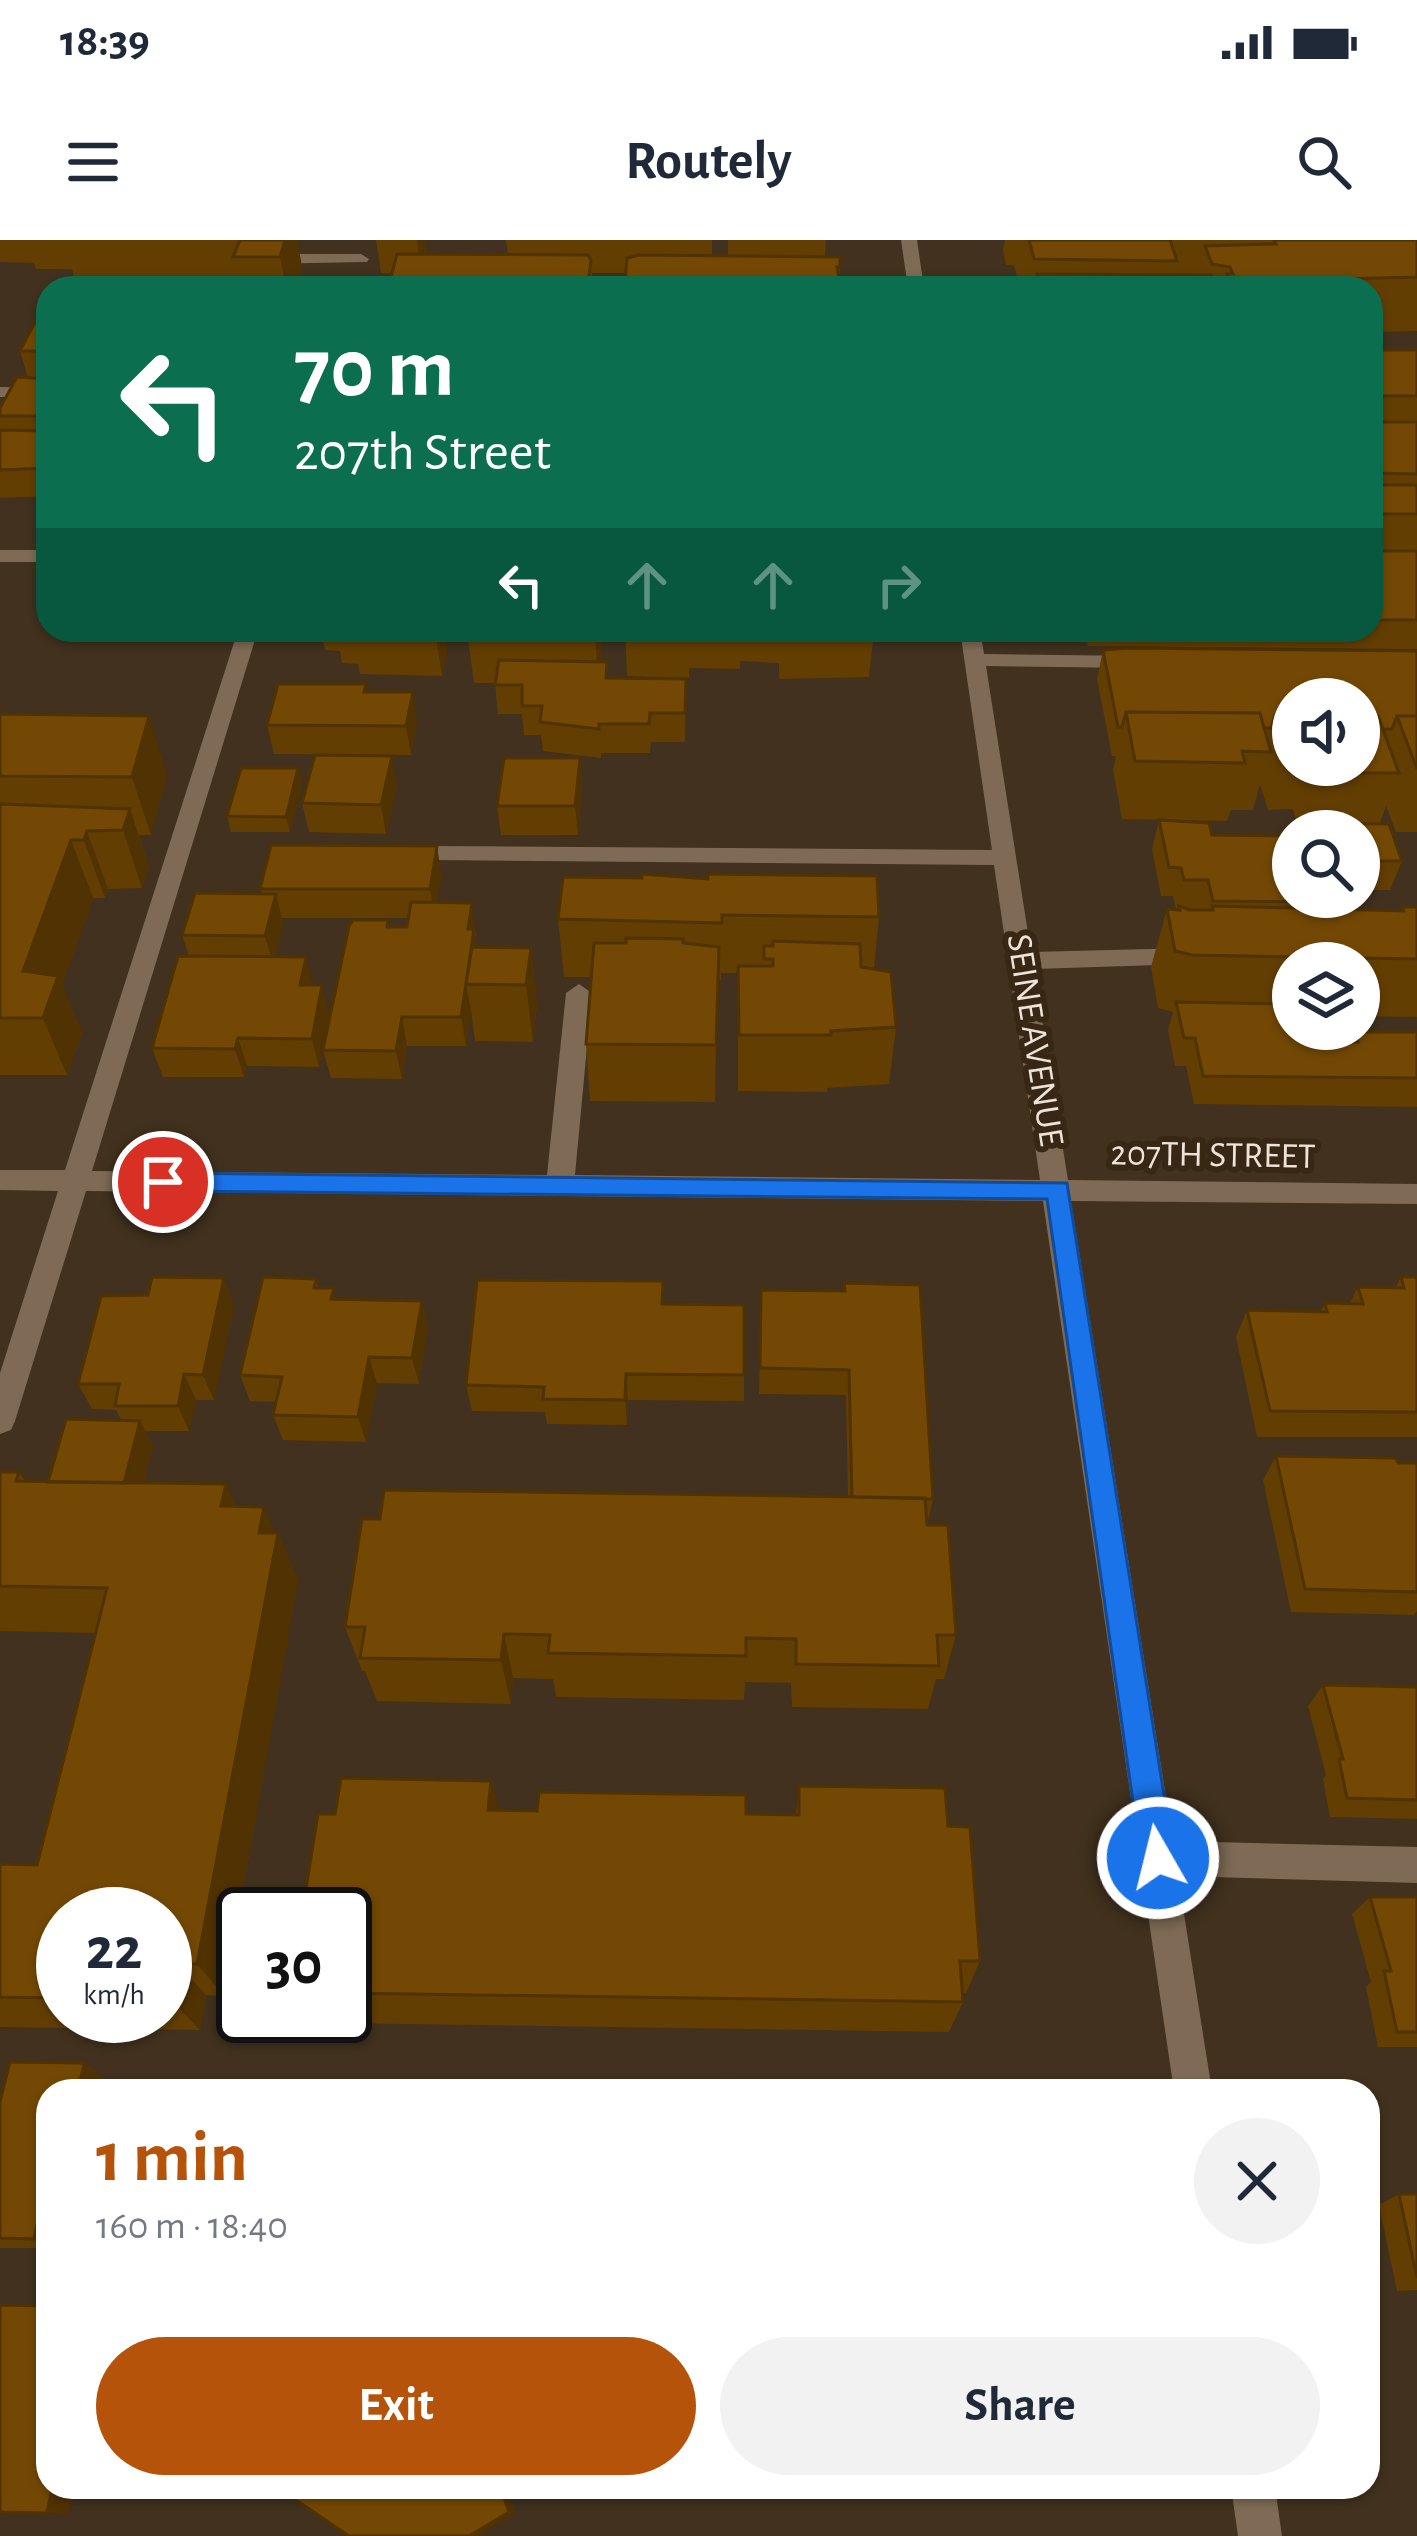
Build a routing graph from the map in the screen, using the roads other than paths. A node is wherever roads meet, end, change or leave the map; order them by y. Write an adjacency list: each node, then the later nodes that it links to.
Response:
1 (367, 240): 3 (street)
2 (909, 240): 4 (street)
3 (250, 259)
4 (914, 276)
5 (0, 392): 6 (street)
6 (36, 392)
7 (0, 556): 8 (street)
8 (36, 556)
9 (244, 642): 18 (street)
10 (973, 645): 11 (street); 13 (street, SEINE AVENUE)
11 (1161, 662)
12 (436, 854): 13 (street)
13 (1006, 858): 15 (street, SEINE AVENUE)
14 (1224, 955): 15 (street)
15 (1022, 961): 20 (street, SEINE AVENUE)
16 (579, 993): 19 (street)
17 (0, 1180): 18 (street, 207TH STREET)
18 (75, 1181): 19 (street, 207TH STREET); 22 (street)
19 (560, 1185): 20 (street, 207TH STREET)
20 (1058, 1189): 21 (street, 207TH STREET); 23 (street, SEINE AVENUE)
21 (1417, 1194)
22 (0, 1421)
23 (1158, 1858): 24 (street); 25 (street, SEINE AVENUE)
24 (1417, 1864)
25 (1191, 2079)
26 (1255, 2499): 27 (street)
27 (1260, 2536)

